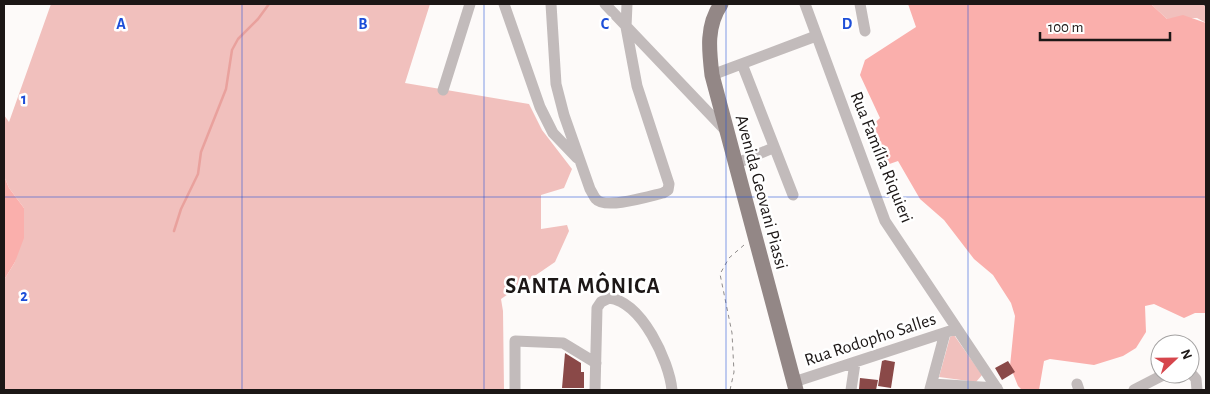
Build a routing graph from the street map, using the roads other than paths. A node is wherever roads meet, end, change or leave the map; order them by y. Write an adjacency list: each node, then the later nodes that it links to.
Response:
1 (470, 4): 14 (street)
2 (504, 4): 17 (street)
3 (551, 4): 17 (street)
4 (605, 4): 9 (street)
5 (627, 4): 9 (street)
6 (721, 4): 13 (main road, Avenida Geovani Piassi)
7 (804, 4): 11 (street, Rua Família Riquieri)
8 (860, 4): 10 (street)
9 (626, 27): 15 (street); 17 (street)
10 (864, 31)
11 (816, 36): 12 (street); 20 (street, Rua Família Riquieri)
12 (742, 64): 13 (street); 16 (street)
13 (712, 75): 15 (main road, Avenida Geovani Piassi)
14 (443, 90)
15 (726, 131): 18 (main road, Avenida Geovani Piassi)
16 (773, 148): 18 (street); 19 (street)
17 (580, 161)
18 (735, 164): 24 (main road, Avenida Geovani Piassi)
19 (793, 195)
20 (951, 331): 22 (street, Rua Rodopho Salles); 25 (street); 26 (street, Rua Família Riquieri)
21 (596, 363): 27 (street); 28 (street); 29 (street)
22 (854, 363): 24 (street, Rua Rodopho Salles); 30 (street)
23 (1150, 382): 31 (street)
24 (795, 386)
25 (931, 387): 26 (street)
26 (997, 389)
27 (515, 390)
28 (595, 390)
29 (672, 390)
30 (851, 390)
31 (1134, 390)

